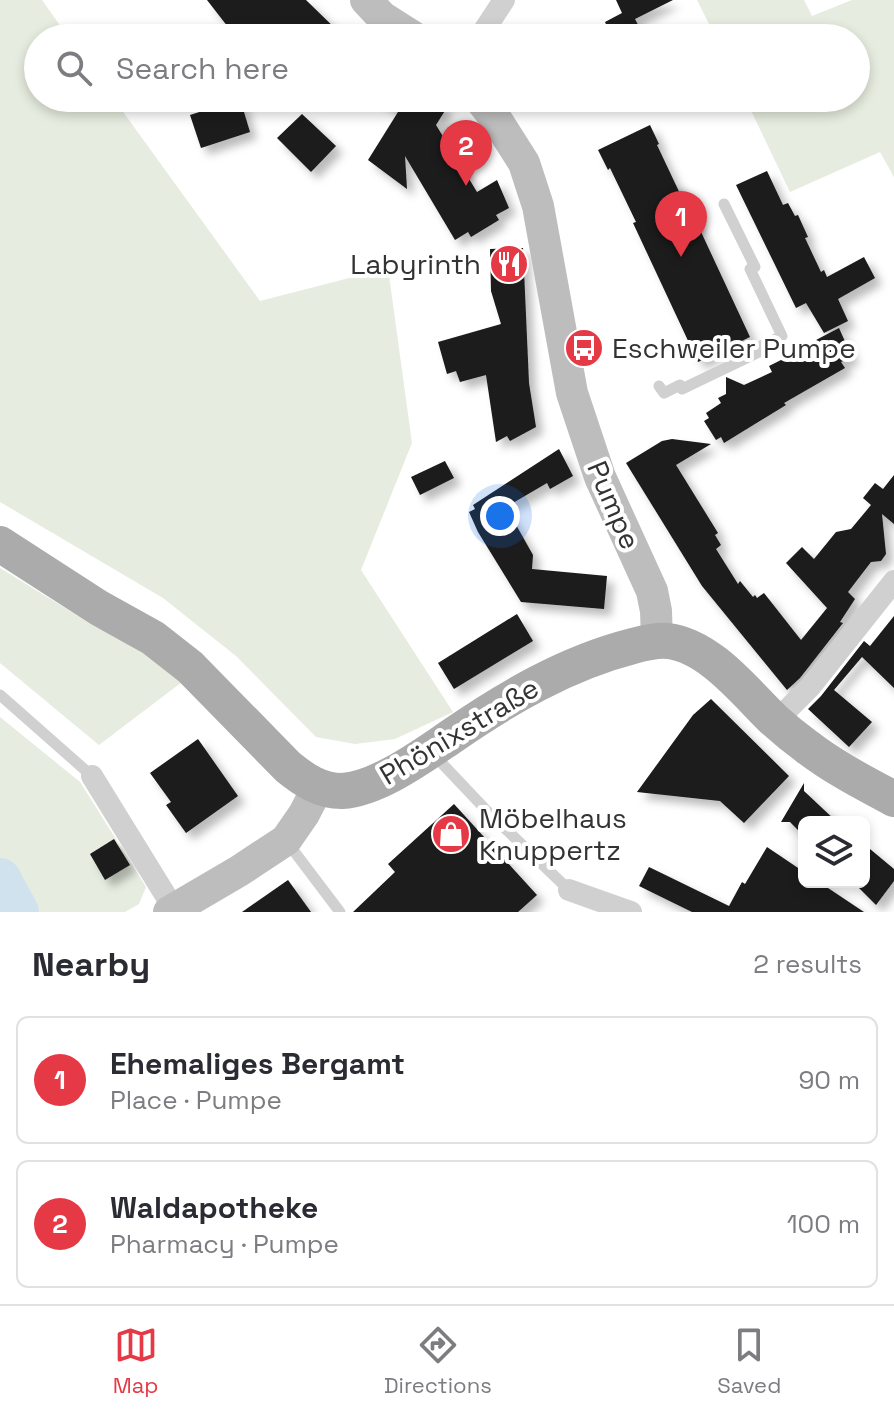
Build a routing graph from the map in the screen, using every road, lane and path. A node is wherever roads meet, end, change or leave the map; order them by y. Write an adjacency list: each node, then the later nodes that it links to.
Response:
1 (366, 0): 3 (main road)
2 (504, 0): 4 (street)
3 (393, 24)
4 (488, 24)
5 (490, 112): 10 (main road, Pumpe)
6 (724, 204): 7 (lane)
7 (659, 386)
8 (0, 544): 15 (main road)
9 (894, 581): 12 (street)
10 (657, 640): 12 (main road); 13 (main road, Phönixstraße)
11 (0, 695): 14 (lane)
12 (776, 721): 16 (main road)
13 (431, 751): 15 (main road, Phönixstraße); 18 (lane)
14 (92, 776): 19 (street)
15 (318, 787): 17 (main road)
16 (894, 799)
17 (286, 840): 19 (main road); 20 (lane)
18 (569, 890): 21 (street)
19 (171, 910)
20 (340, 912)
21 (631, 912)

